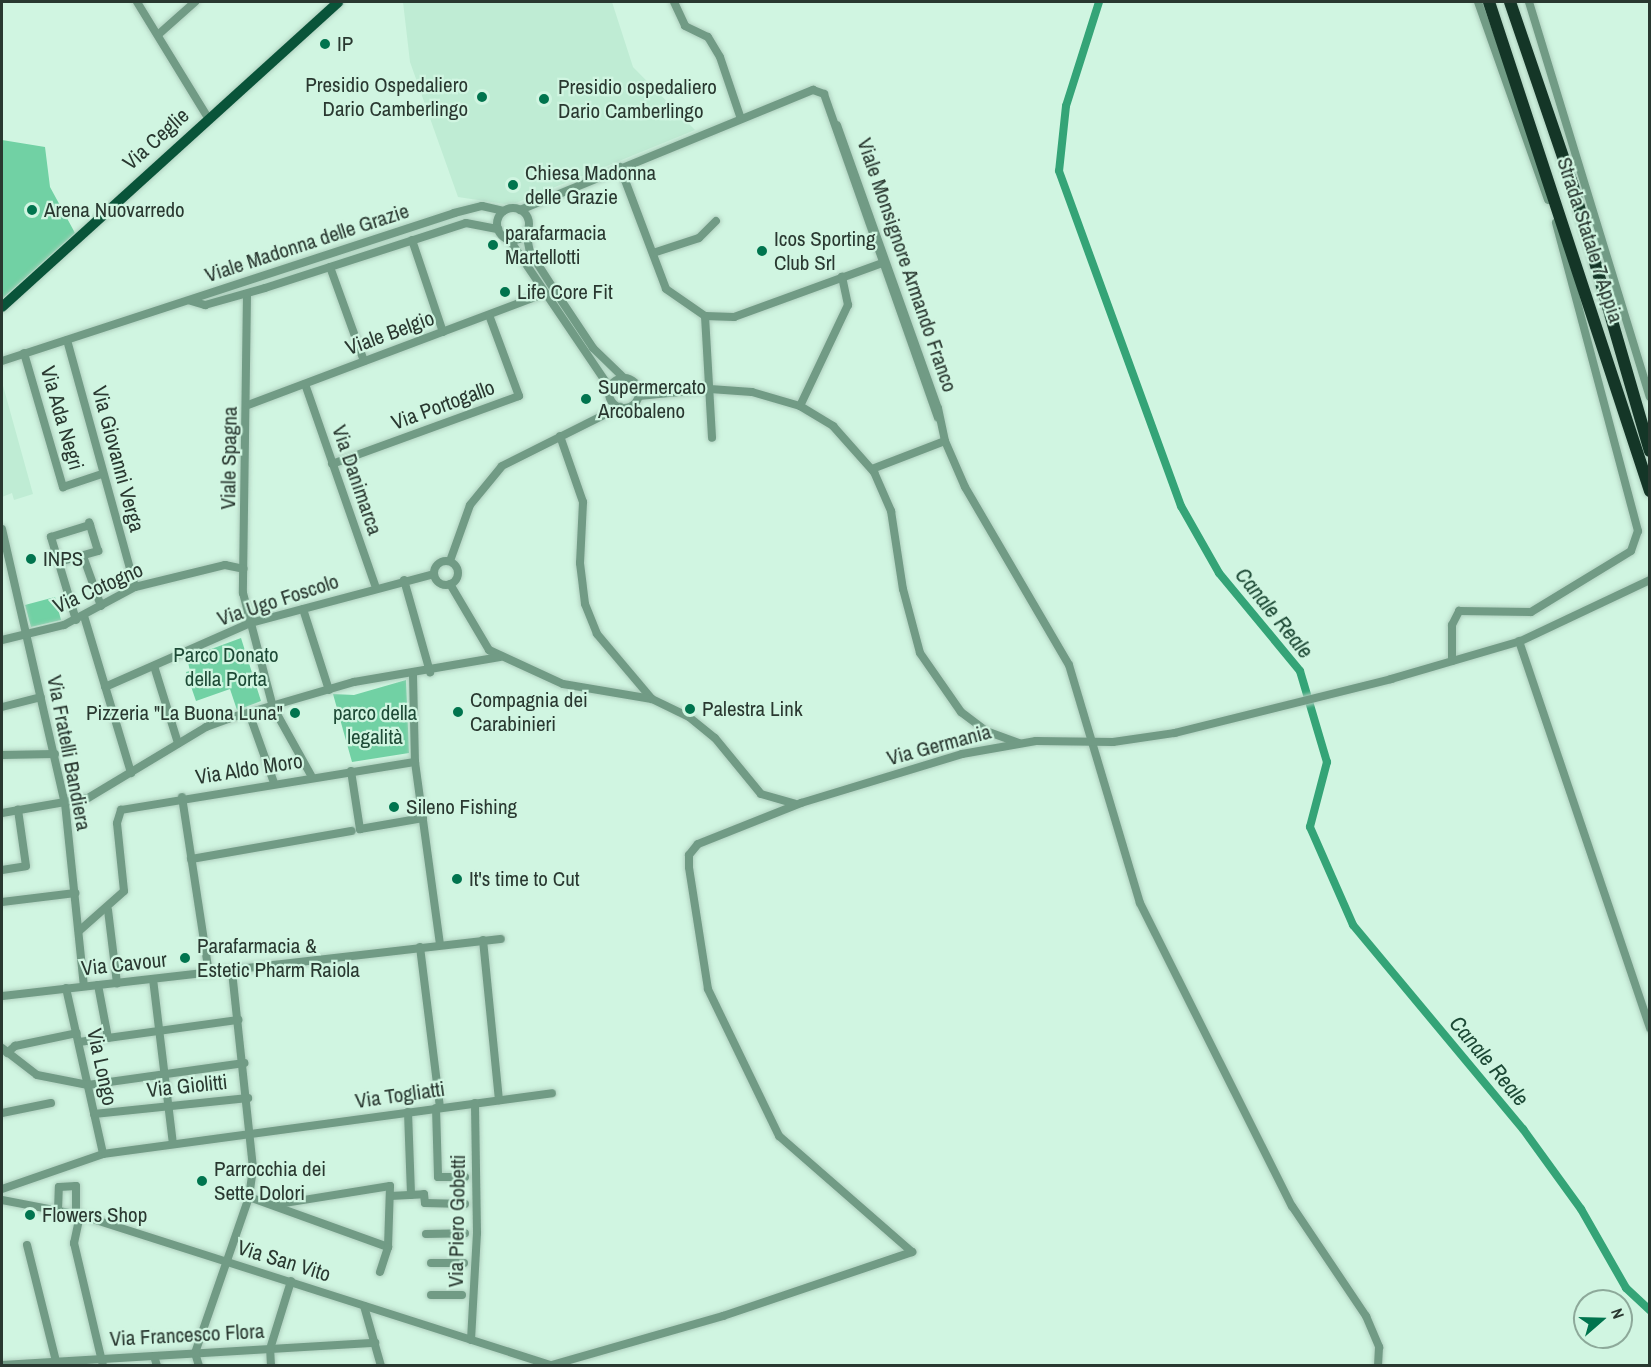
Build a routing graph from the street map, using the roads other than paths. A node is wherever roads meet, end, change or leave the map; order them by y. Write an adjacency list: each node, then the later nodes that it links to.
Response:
1 (137, 2): 9 (street)
2 (195, 2): 9 (street)
3 (338, 2): 10 (main road, Via Ceglie)
4 (674, 2): 11 (street)
5 (1478, 2): 73 (street)
6 (1489, 2): 53 (highway, Strada Statale 7 Appia)
7 (1510, 2): 49 (highway, Strada Statale 7 Appia)
8 (1529, 2): 41 (street)
9 (160, 33): 10 (street)
10 (208, 118): 28 (main road, Via Ceglie)
11 (741, 119): 12 (street, Viale Monsignore Armando Franco); 13 (street, Viale Monsignore Armando Franco)
12 (837, 125): 22 (street, Viale Monsignore Armando Franco); 45 (street, Viale Monsignore Armando Franco)
13 (620, 167): 14 (street, Viale Monsignore Armando Franco); 21 (street)
14 (520, 210): 15 (street); 18 (street)
15 (502, 211): 17 (street); 27 (street, Viale Madonna delle Grazie)
16 (716, 221): 21 (street)
17 (498, 229): 19 (street); 20 (street, Viale Madonna delle Grazie)
18 (526, 232): 19 (street); 36 (street)
19 (510, 239): 26 (street)
20 (412, 240): 23 (street, Viale Madonna delle Grazie); 31 (street)
21 (653, 253): 30 (street)
22 (880, 264): 24 (street); 45 (street, Viale Monsignore Armando Franco)
23 (330, 267): 25 (street, Viale Madonna delle Grazie); 35 (street)
24 (842, 277): 30 (street); 43 (street)
25 (247, 294): 27 (street, Viale Madonna delle Grazie); 42 (street, Viale Spagna)
26 (544, 294): 29 (street, Viale Belgio); 38 (street)
27 (190, 300): 32 (street)
28 (2, 307)
29 (489, 315): 31 (street, Viale Belgio); 50 (street, Via Portogallo)
30 (705, 316): 39 (street)
31 (443, 332): 35 (street, Viale Belgio)
32 (67, 340): 33 (street); 52 (street, Via Giovanni Verga)
33 (24, 353): 34 (street); 52 (street, Via Ada Negri)
34 (2, 361)
35 (364, 361): 37 (street, Viale Belgio)
36 (624, 378): 38 (street); 40 (street)
37 (304, 384): 42 (street, Viale Belgio); 50 (street, Via Danimarca)
38 (610, 388): 44 (street)
39 (710, 389): 40 (street); 43 (street); 47 (street)
40 (639, 396): 44 (street)
41 (1650, 397)
42 (249, 405): 58 (street, Viale Spagna)
43 (800, 406): 51 (street)
44 (620, 407): 46 (street)
45 (938, 417): 48 (street, Viale Monsignore Armando Franco)
46 (560, 436): 56 (street); 80 (street)
47 (712, 438)
48 (945, 441): 51 (street); 84 (street, Viale Monsignore Armando Franco)
49 (1650, 451)
50 (332, 464): 64 (street, Via Danimarca)
51 (872, 469): 86 (street)
52 (102, 474): 63 (street, Via Giovanni Verga)
53 (1650, 490)
54 (2, 529): 69 (street, Via Fratelli Bandiera)
55 (83, 556): 57 (street); 57 (street); 65 (street)
56 (450, 561): 59 (street); 62 (street)
57 (59, 562): 67 (street)
58 (244, 569): 63 (street, Via Cotogno); 68 (street, Viale Spagna)
59 (434, 574): 60 (street, Via Ugo Foscolo); 62 (street)
60 (404, 580): 64 (street, Via Ugo Foscolo); 75 (street)
61 (1648, 581): 71 (street, Via Germania)
62 (450, 584): 72 (street)
63 (135, 587): 65 (street, Via Cotogno)
64 (376, 588): 66 (street, Via Ugo Foscolo)
65 (101, 606): 67 (street, Via Cotogno)
66 (303, 609): 68 (street, Via Ugo Foscolo); 78 (street)
67 (80, 618): 69 (street, Via Cotogno); 77 (street)
68 (250, 623): 74 (street, Via Ugo Foscolo); 82 (street, Viale Spagna)
69 (26, 634): 70 (street, Via Cotogno); 79 (street, Via Fratelli Bandiera)
70 (2, 640)
71 (1519, 641): 73 (street, Via Germania); 121 (street)
72 (500, 657): 75 (street); 80 (street)
73 (1452, 661): 84 (street, Via Germania)
74 (154, 666): 77 (street, Via Ugo Foscolo); 85 (street)
75 (429, 672): 76 (street)
76 (413, 675): 78 (street); 89 (street)
77 (105, 687): 91 (street)
78 (329, 690): 82 (street)
79 (40, 698): 81 (street); 87 (street, Via Fratelli Bandiera)
80 (652, 699): 96 (street)
81 (2, 706)
82 (273, 706): 83 (street); 92 (street, Viale Spagna)
83 (249, 712): 85 (street); 93 (street)
84 (1089, 742): 86 (street, Via Germania); 177 (street, Viale Monsignore Armando Franco)
85 (177, 743): 91 (street)
86 (1020, 744): 96 (street, Via Germania)
87 (55, 754): 88 (street); 95 (street, Via Fratelli Bandiera)
88 (2, 755)
89 (415, 762): 90 (street, Via Aldo Moro); 99 (street)
90 (351, 771): 92 (street, Via Aldo Moro); 99 (street)
91 (132, 772): 95 (street)
92 (312, 777): 93 (street, Via Aldo Moro)
93 (274, 783): 94 (street, Via Aldo Moro)
94 (182, 797): 101 (street); 105 (street, Via Aldo Moro)
95 (65, 803): 97 (street); 103 (street, Via Fratelli Bandiera)
96 (801, 804): 176 (street, Via Germania)
97 (18, 810): 98 (street); 102 (street)
98 (2, 813)
99 (423, 818): 109 (street)
100 (352, 831): 101 (street)
101 (191, 859): 112 (street)
102 (2, 870)
103 (75, 893): 104 (street); 106 (street, Via Fratelli Bandiera)
104 (2, 902)
105 (108, 910): 106 (street, Via Aldo Moro); 114 (street)
106 (79, 931): 116 (street, Via Fratelli Bandiera)
107 (501, 939): 108 (street, Via Cavour)
108 (483, 940): 109 (street, Via Cavour); 131 (street)
109 (440, 944): 110 (street, Via Cavour)
110 (420, 947): 111 (street, Via Cavour); 135 (street)
111 (232, 972): 112 (street, Via Cavour); 119 (street)
112 (209, 973): 113 (street, Via Cavour)
113 (153, 979): 114 (street, Via Cavour); 120 (street)
114 (117, 983): 115 (street, Via Cavour)
115 (98, 985): 116 (street, Via Cavour); 123 (street)
116 (84, 986): 117 (street, Via Cavour)
117 (66, 988): 118 (street, Via Cavour); 122 (street, Via Longo)
118 (2, 996)
119 (238, 1020): 120 (street); 126 (street)
120 (158, 1028): 123 (street); 127 (street)
121 (1650, 1028)
122 (77, 1033): 124 (street, Via Longo); 125 (street)
123 (108, 1038): 124 (street)
124 (79, 1042): 128 (street, Via Longo)
125 (4, 1051): 128 (street)
126 (244, 1063): 127 (street); 130 (street)
127 (163, 1074): 128 (street); 134 (street)
128 (88, 1085): 138 (street, Via Longo)
129 (552, 1093): 131 (street, Via Togliatti)
130 (248, 1098): 134 (street, Via Giolitti); 139 (street)
131 (499, 1100): 133 (street, Via Togliatti)
132 (51, 1103): 137 (street)
133 (475, 1103): 135 (street, Via Togliatti); 164 (street, Via Piero Gobetti)
134 (168, 1107): 138 (street, Via Giolitti); 140 (street)
135 (438, 1108): 136 (street, Via Togliatti); 142 (street)
136 (408, 1112): 139 (street, Via Togliatti); 144 (street)
137 (2, 1113)
138 (94, 1114): 141 (street, Via Longo)
139 (253, 1133): 140 (street, Via Togliatti); 146 (street)
140 (173, 1144): 141 (street, Via Togliatti)
141 (103, 1154): 143 (street, Via Togliatti)
142 (465, 1177)
143 (2, 1189)
144 (411, 1195): 145 (street); 149 (street)
145 (390, 1196): 148 (street); 155 (street)
146 (249, 1197): 148 (street); 156 (street)
147 (2, 1200): 150 (street, Via San Vito)
148 (279, 1204): 155 (street)
149 (465, 1204)
150 (58, 1211): 151 (street, Via San Vito); 151 (street)
151 (78, 1215): 156 (street, Via San Vito); 169 (street)
152 (465, 1233): 153 (street)
153 (426, 1234)
154 (27, 1245): 170 (street)
155 (388, 1247): 159 (street)
156 (225, 1262): 160 (street, Via San Vito); 167 (street)
157 (431, 1263): 158 (street)
158 (464, 1263)
159 (380, 1272)
160 (291, 1281): 163 (street, Via San Vito); 166 (street)
161 (462, 1294): 162 (street)
162 (431, 1295)
163 (364, 1306): 164 (street, Via San Vito); 165 (street)
164 (471, 1340): 176 (street, Via San Vito)
165 (375, 1343): 166 (street, Via Francesco Flora); 175 (street)
166 (270, 1349): 167 (street, Via Francesco Flora); 174 (street)
167 (195, 1353): 168 (street, Via Francesco Flora); 173 (street)
168 (154, 1356): 169 (street, Via Francesco Flora); 172 (street)
169 (102, 1361): 170 (street, Via Francesco Flora)
170 (57, 1364): 171 (street, Via Francesco Flora)
171 (2, 1365)
172 (157, 1365)
173 (199, 1365)
174 (271, 1365)
175 (381, 1365)
176 (553, 1365)
177 (1377, 1365)

